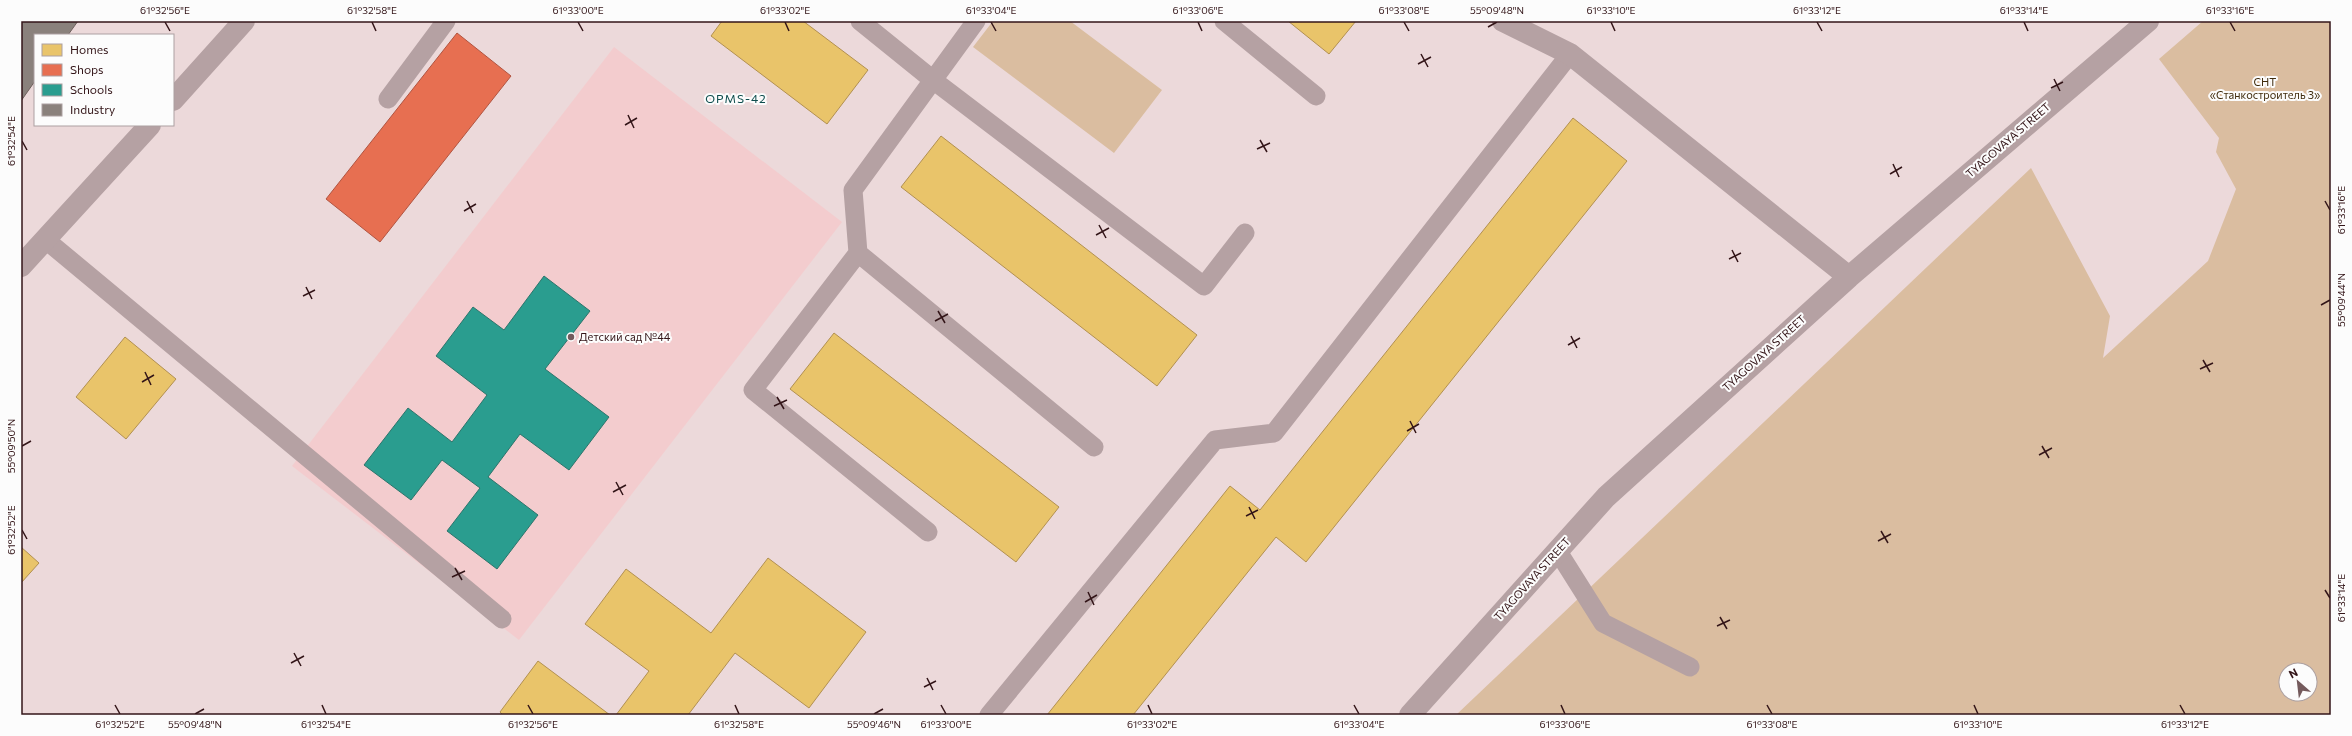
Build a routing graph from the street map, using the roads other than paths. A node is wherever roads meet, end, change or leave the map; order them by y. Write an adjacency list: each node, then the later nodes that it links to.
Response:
1 (244, 21): 11 (street)
2 (446, 21): 12 (lane)
3 (860, 21): 9 (lane)
4 (976, 21): 9 (lane)
5 (1224, 21): 10 (lane)
6 (1504, 21): 8 (street)
7 (2148, 21): 18 (street, TYAGOVAYA STREET)
8 (1570, 54): 18 (street); 24 (lane)
9 (933, 80): 14 (lane); 16 (lane)
10 (1316, 96)
11 (174, 99)
12 (388, 99)
13 (149, 126): 15 (street)
14 (1245, 233)
15 (46, 240): 17 (street); 22 (lane)
16 (858, 254): 19 (lane); 20 (lane)
17 (21, 266)
18 (1849, 277): 21 (street, TYAGOVAYA STREET)
19 (1094, 447)
20 (928, 532)
21 (1557, 550): 23 (lane); 25 (street, TYAGOVAYA STREET)
22 (502, 619)
23 (1690, 667)
24 (989, 715)
25 (1410, 715)

